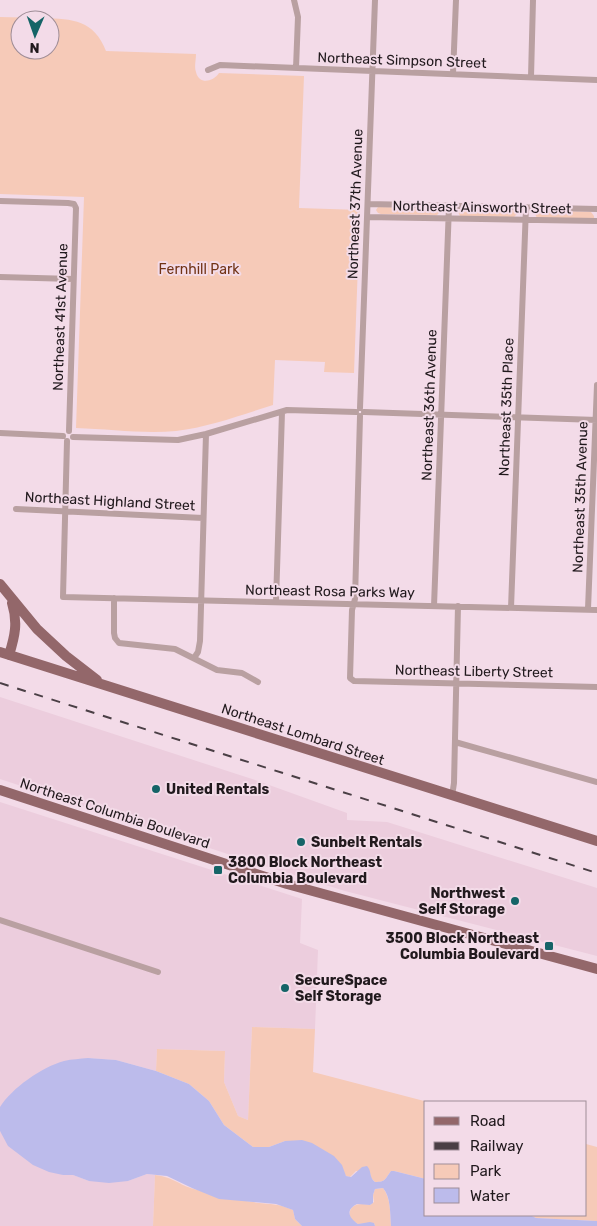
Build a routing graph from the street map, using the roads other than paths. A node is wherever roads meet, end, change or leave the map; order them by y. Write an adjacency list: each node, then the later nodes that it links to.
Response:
1 (294, 0): 5 (street)
2 (375, 0): 7 (street, Northeast 37th Avenue)
3 (456, 0): 8 (street)
4 (534, 0): 9 (street)
5 (296, 68): 6 (street, Northeast Simpson Street); 7 (street, Northeast Simpson Street)
6 (208, 70)
7 (372, 72): 8 (street, Northeast Simpson Street); 12 (street, Northeast 37th Avenue)
8 (453, 74): 9 (street, Northeast Simpson Street)
9 (531, 77): 10 (street, Northeast Simpson Street)
10 (597, 80)
11 (0, 201): 21 (street, Northeast 41st Avenue)
12 (368, 204): 13 (street, Northeast Ainsworth Street); 16 (street, Northeast 37th Avenue)
13 (448, 206): 14 (street, Northeast Ainsworth Street); 17 (street, Northeast 36th Avenue)
14 (526, 207): 15 (street, Northeast Ainsworth Street); 18 (street, Northeast 35th Place)
15 (597, 209)
16 (367, 217): 17 (street, Northeast Ainsworth Street); 24 (street, Northeast 37th Avenue)
17 (448, 218): 18 (street, Northeast Ainsworth Street); 25 (street, Northeast 36th Avenue)
18 (525, 220): 19 (street, Northeast Ainsworth Street); 26 (street, Northeast 35th Place)
19 (597, 222)
20 (0, 277): 21 (street)
21 (73, 279): 30 (street, Northeast 41st Avenue)
22 (597, 385): 27 (street, Northeast 35th Avenue)
23 (282, 412): 24 (street); 29 (street); 38 (street)
24 (360, 412): 25 (street); 39 (street, Northeast 37th Avenue)
25 (441, 415): 26 (street); 40 (street, Northeast 36th Avenue)
26 (518, 417): 27 (street); 42 (street, Northeast 35th Place)
27 (596, 420): 43 (street, Northeast 35th Avenue)
28 (0, 433): 30 (street)
29 (206, 434): 30 (street); 33 (street)
30 (68, 436): 32 (street, Northeast 41st Avenue)
31 (16, 510): 32 (street, Northeast Highland Street)
32 (65, 512): 33 (street, Northeast Highland Street); 35 (street, Northeast 41st Avenue)
33 (204, 518): 37 (street)
34 (1, 585): 45 (main road); 50 (main road)
35 (63, 597): 36 (street, Northeast Rosa Parks Way)
36 (114, 598): 37 (street, Northeast Rosa Parks Way); 46 (street)
37 (201, 600): 38 (street, Northeast Rosa Parks Way); 46 (street)
38 (276, 602): 39 (street, Northeast Rosa Parks Way)
39 (354, 604): 40 (street, Northeast Rosa Parks Way); 47 (street, Northeast 37th Avenue)
40 (434, 606): 41 (street, Northeast Rosa Parks Way)
41 (458, 606): 42 (street, Northeast Rosa Parks Way); 49 (street)
42 (512, 608): 43 (street, Northeast Rosa Parks Way)
43 (588, 610): 44 (street, Northeast Rosa Parks Way)
44 (597, 610)
45 (5, 654): 50 (main road, Northeast Lombard Street)
46 (194, 658): 48 (street)
47 (350, 678): 49 (street, Northeast Liberty Street)
48 (258, 682)
49 (456, 683): 51 (street, Northeast Liberty Street); 52 (street)
50 (104, 685): 55 (main road, Northeast Lombard Street)
51 (597, 687)
52 (455, 742): 53 (street); 55 (street)
53 (597, 782)
54 (0, 790): 58 (main road, Northeast Columbia Boulevard)
55 (452, 796): 56 (main road, Northeast Lombard Street)
56 (597, 841)
57 (0, 920): 59 (street)
58 (597, 969)
59 (158, 972)

